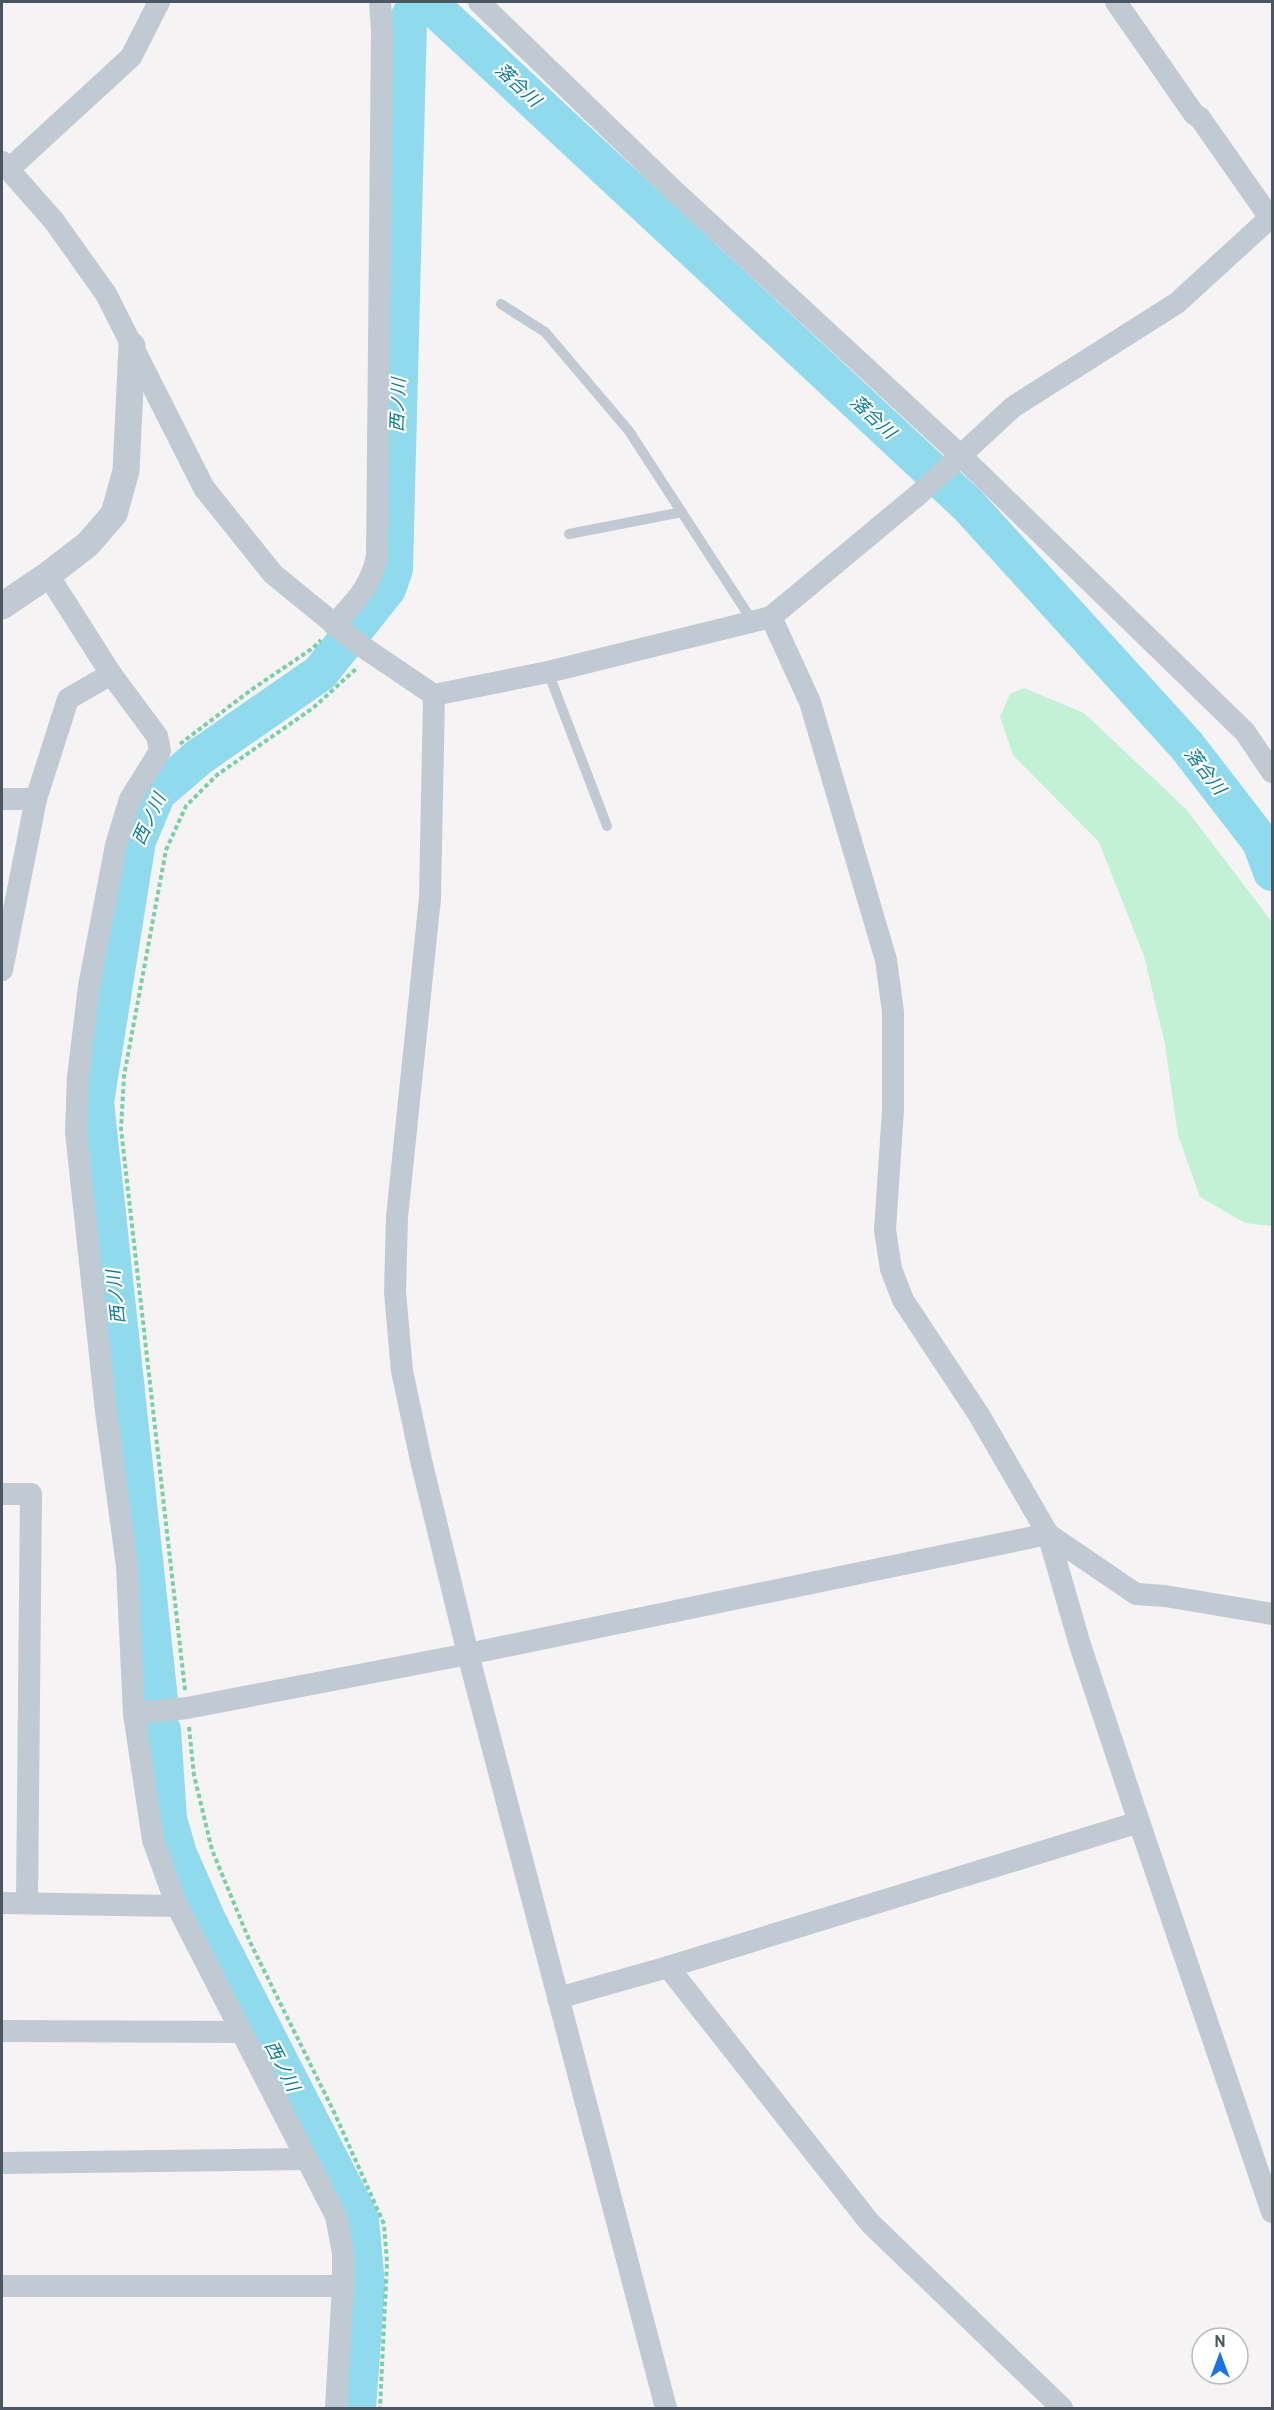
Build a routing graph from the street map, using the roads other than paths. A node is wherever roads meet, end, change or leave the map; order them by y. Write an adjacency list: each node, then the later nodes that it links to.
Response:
1 (159, 2): 5 (street)
2 (380, 2): 15 (street)
3 (479, 2): 9 (street)
4 (1116, 2): 6 (street)
5 (5, 166): 8 (street)
6 (1271, 217): 9 (street)
7 (501, 304): 10 (lane)
8 (132, 346): 12 (street); 15 (street)
9 (957, 458): 14 (street); 19 (street)
10 (682, 512): 11 (lane); 14 (lane)
11 (569, 534)
12 (48, 576): 13 (street); 17 (street)
13 (2, 606)
14 (762, 620): 16 (street); 26 (street)
15 (353, 639): 18 (street)
16 (548, 672): 18 (street); 22 (lane)
17 (111, 674): 21 (street); 29 (street)
18 (434, 695): 28 (street)
19 (1272, 772)
20 (2, 799): 21 (street)
21 (36, 799): 23 (street)
22 (607, 826)
23 (6, 929): 24 (street)
24 (2, 969)
25 (2, 1494): 32 (street)
26 (1048, 1534): 27 (street); 28 (street); 30 (street)
27 (1272, 1614)
28 (468, 1654): 29 (street); 35 (street)
29 (134, 1714): 33 (street)
30 (1139, 1822): 34 (street); 40 (street)
31 (2, 1903): 32 (street)
32 (27, 1903): 33 (street)
33 (177, 1906): 37 (street)
34 (668, 1967): 35 (street); 45 (street)
35 (558, 1998): 44 (street)
36 (2, 2031): 37 (street)
37 (242, 2032): 38 (street)
38 (306, 2159): 39 (street); 42 (street)
39 (2, 2163)
40 (1272, 2212)
41 (2, 2286): 42 (street)
42 (343, 2286): 43 (street)
43 (336, 2409)
44 (666, 2409)
45 (1062, 2409)

